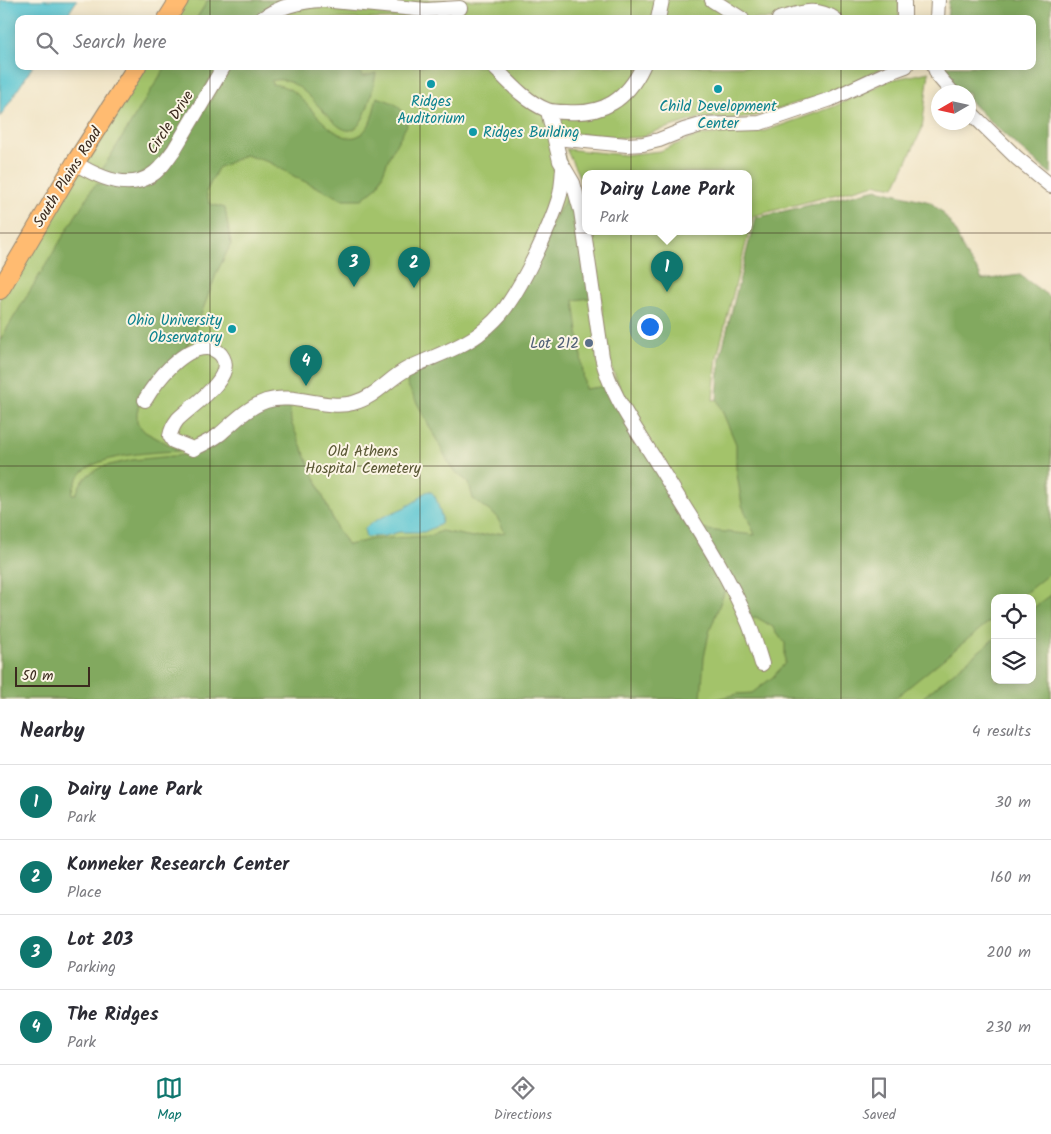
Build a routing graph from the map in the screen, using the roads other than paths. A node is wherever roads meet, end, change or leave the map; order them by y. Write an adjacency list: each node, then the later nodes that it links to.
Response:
1 (179, 0): 7 (main road)
2 (662, 0): 9 (street)
3 (712, 0): 10 (street)
4 (904, 0): 13 (street)
5 (938, 0): 14 (street)
6 (462, 9): 8 (street)
7 (170, 15)
8 (267, 15)
9 (659, 15)
10 (736, 15)
11 (796, 15): 12 (street)
12 (829, 15)
13 (904, 15)
14 (937, 15)
15 (134, 70): 25 (main road, South Plains Road)
16 (222, 70): 25 (street, Circle Drive)
17 (497, 70): 22 (street)
18 (640, 70): 22 (street)
19 (895, 70): 24 (street)
20 (936, 70): 21 (street)
21 (946, 85)
22 (548, 111): 24 (street)
23 (976, 118): 27 (street)
24 (555, 138): 26 (street)
25 (75, 163): 30 (main road, South Plains Road)
26 (563, 168): 28 (street); 31 (street)
27 (1051, 186)
28 (582, 218)
29 (584, 235): 32 (street)
30 (0, 290)
31 (145, 400)
32 (762, 664)

